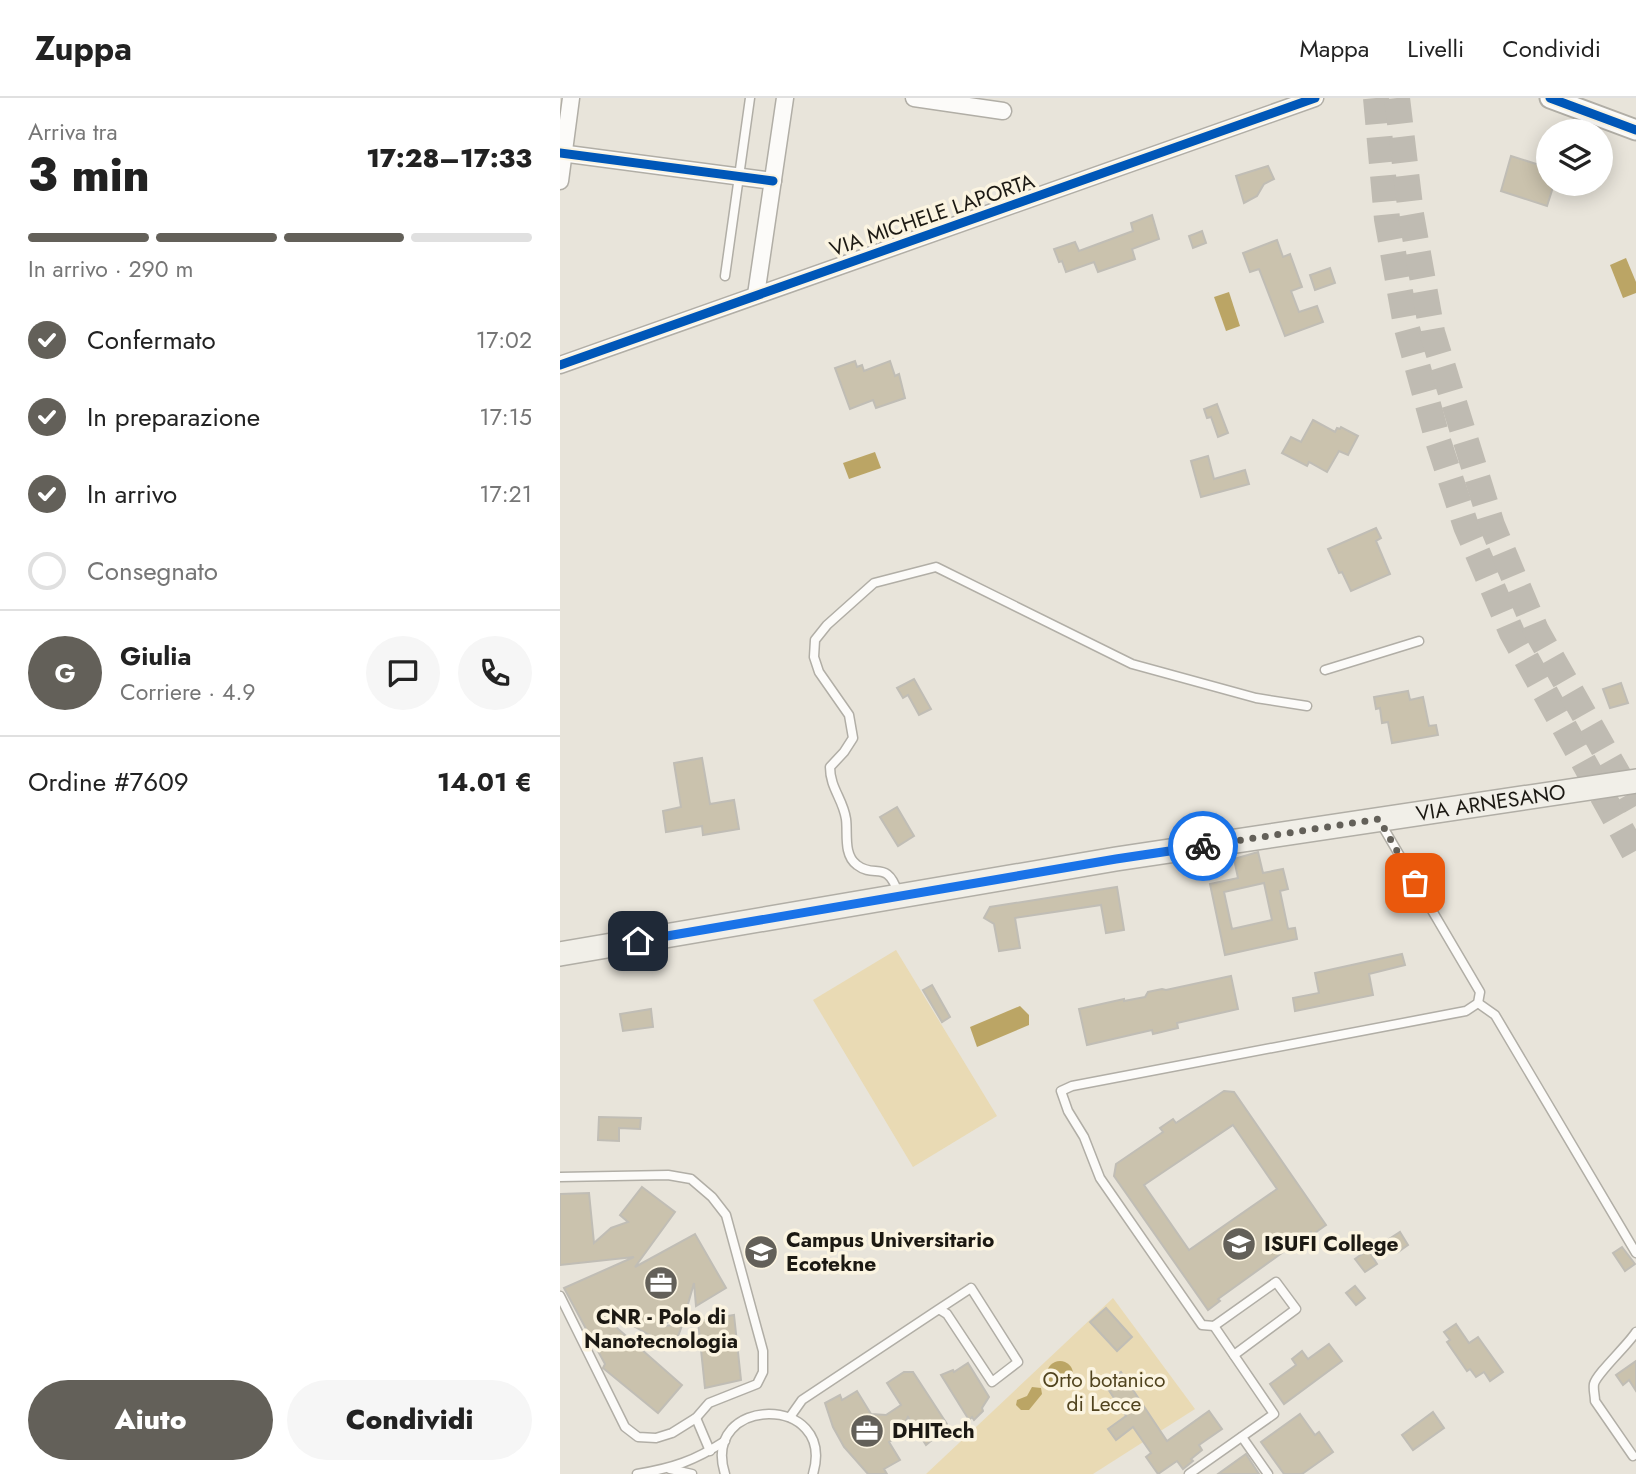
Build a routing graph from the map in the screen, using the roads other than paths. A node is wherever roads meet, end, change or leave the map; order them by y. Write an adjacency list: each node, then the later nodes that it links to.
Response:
1 (572, 98): 9 (street)
2 (750, 98): 10 (lane)
3 (785, 98): 12 (street)
4 (914, 98): 7 (street)
5 (1315, 98): 14 (street, VIA MICHELE LAPORTA)
6 (1550, 98): 8 (street)
7 (1003, 110)
8 (1636, 130)
9 (562, 153): 10 (street); 11 (street)
10 (739, 176): 12 (street); 13 (lane)
11 (560, 181)
12 (773, 181): 14 (street)
13 (724, 276)
14 (756, 295): 15 (street, VIA MICHELE LAPORTA)
15 (560, 365)
16 (1419, 641): 17 (lane)
17 (1325, 670)
18 (1307, 706): 21 (lane)
19 (1636, 781): 20 (main road, VIA ARNESANO)
20 (1379, 819): 21 (main road, VIA ARNESANO); 23 (lane)
21 (899, 896): 22 (main road, VIA ARNESANO)
22 (560, 954)
23 (1478, 1003): 25 (lane); 28 (lane)
24 (560, 1177): 32 (lane)
25 (1636, 1253)
26 (560, 1296): 32 (lane)
27 (939, 1309): 27 (lane); 31 (lane)
28 (1214, 1326): 30 (lane); 30 (lane)
29 (1636, 1332): 36 (lane)
30 (1234, 1355): 33 (lane)
31 (790, 1417): 34 (lane); 37 (lane)
32 (696, 1419): 35 (lane)
33 (1242, 1437): 44 (lane); 45 (lane)
34 (725, 1441): 35 (lane); 41 (lane)
35 (710, 1451): 38 (lane)
36 (1633, 1456)
37 (816, 1464): 42 (lane); 43 (lane)
38 (670, 1469): 39 (lane); 40 (lane)
39 (637, 1474)
40 (692, 1474)
41 (724, 1474)
42 (813, 1474)
43 (820, 1474)
44 (1189, 1474)
45 (1268, 1474)

